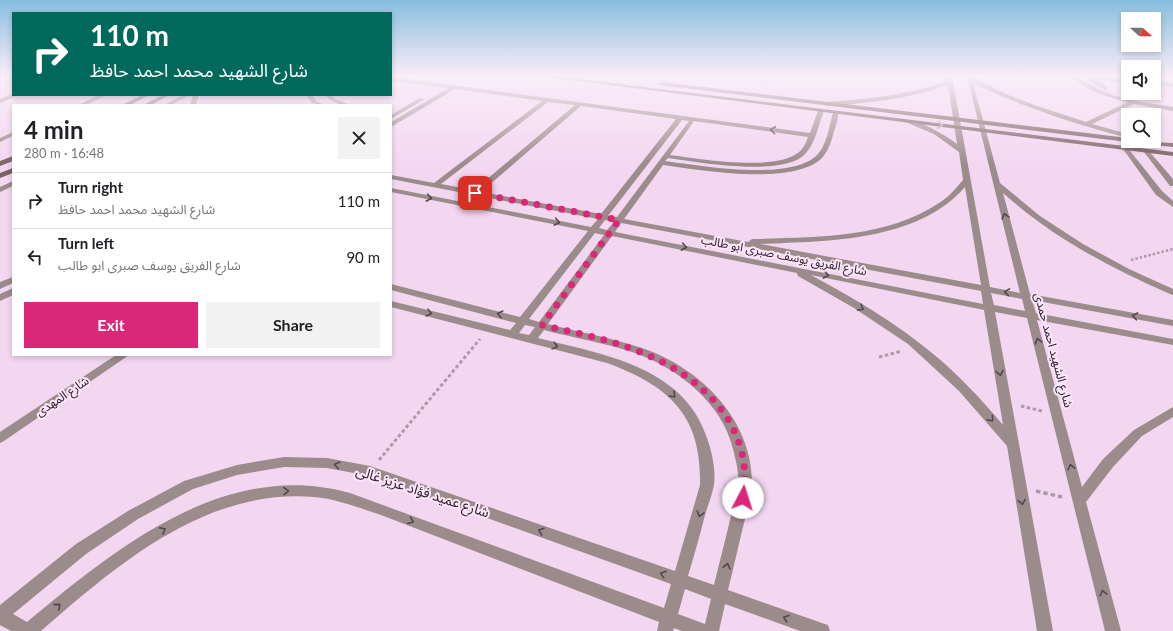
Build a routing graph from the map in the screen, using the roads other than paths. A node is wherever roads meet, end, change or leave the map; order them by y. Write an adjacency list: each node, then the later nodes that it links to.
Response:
1 (409, 105): 17 (street)
2 (422, 105): 18 (street)
3 (538, 105): 50 (street)
4 (558, 105): 13 (street)
5 (570, 105): 13 (street)
6 (776, 105): 15 (street)
7 (836, 105): 25 (street)
8 (955, 105): 25 (street)
9 (976, 105): 27 (street, شارع الشهيد احمد حمدى)
10 (1031, 105): 26 (street)
11 (1127, 105): 26 (street)
12 (1154, 105): 14 (street)
13 (577, 107): 20 (street); 53 (street)
14 (1173, 109)
15 (821, 111): 16 (street); 30 (street)
16 (836, 113): 22 (street); 41 (street)
17 (392, 115): 18 (street)
18 (406, 116): 21 (street)
19 (392, 120): 21 (street)
20 (678, 120): 23 (street); 57 (street)
21 (398, 121): 24 (street)
22 (906, 121): 25 (street, one-way to 25); 38 (street)
23 (692, 122): 30 (street); 41 (street)
24 (392, 124)
25 (958, 124): 27 (street); 38 (street)
26 (1087, 124): 29 (street)
27 (982, 127): 31 (street); 35 (street); 48 (street, شارع الشهيد احمد حمدى)
28 (12, 134): 32 (street)
29 (1121, 134)
30 (810, 138): 41 (street)
31 (1121, 139)
32 (0, 140)
33 (1161, 144): 34 (street)
34 (1173, 146)
35 (1121, 147)
36 (1125, 148): 37 (street); 54 (street)
37 (1146, 151): 39 (street); 49 (street)
38 (963, 152): 46 (street)
39 (1173, 154)
40 (12, 158): 42 (street)
41 (664, 160): 58 (street)
42 (0, 164)
43 (12, 170): 44 (street)
44 (0, 176)
45 (392, 177): 50 (street, شارع الفريق يوسف صبرى ابو طالب)
46 (968, 179): 61 (street); 66 (street)
47 (12, 184): 51 (street)
48 (997, 184): 68 (street); 69 (street, شارع الشهيد احمد حمدى, one-way to 48)
49 (1173, 184)
50 (434, 186): 53 (street, شارع الفريق يوسف صبرى ابو طالب)
51 (0, 190)
52 (392, 190): 59 (street, شارع الفريق يوسف صبرى ابو طالب, one-way to 59)
53 (475, 193): 57 (street, شارع الفريق يوسف صبرى ابو طالب)
54 (1164, 198): 55 (street); 56 (street)
55 (1173, 199)
56 (1173, 205)
57 (603, 217): 58 (street, شارع الفريق يوسف صبرى ابو طالب); 59 (street)
58 (619, 220): 60 (street); 61 (street, شارع الفريق يوسف صبرى ابو طالب)
59 (594, 230): 60 (street, شارع الفريق يوسف صبرى ابو طالب); 76 (street)
60 (610, 233): 62 (street, شارع الفريق يوسف صبرى ابو طالب, one-way to 62); 78 (street)
61 (736, 242): 66 (street, شارع الفريق يوسف صبرى ابو طالب)
62 (791, 268): 72 (street, شارع الفريق يوسف صبرى ابو طالب, one-way to 72); 85 (street, one-way to 85)
63 (12, 280): 64 (street)
64 (0, 286)
65 (392, 287): 76 (street, one-way to 65)
66 (986, 289): 69 (street, شارع الفريق يوسف صبرى ابو طالب, one-way to 66); 72 (street)
67 (12, 292): 70 (street)
68 (1173, 292)
69 (1026, 296): 75 (street, شارع الشهيد احمد حمدى); 77 (street, شارع الفريق يوسف صبرى ابو طالب, one-way to 69)
70 (0, 298)
71 (392, 304): 73 (street)
72 (989, 307): 75 (street, شارع الفريق يوسف صبرى ابو طالب); 85 (street, one-way to 85)
73 (407, 308): 74 (street); 79 (street, one-way to 79)
74 (392, 309)
75 (1031, 314): 81 (street, شارع الفريق يوسف صبرى ابو طالب); 86 (street, شارع الشهيد احمد حمدى, one-way to 75)
76 (523, 320): 78 (street); 79 (street)
77 (1173, 323)
78 (542, 325): 80 (street); 88 (street, one-way to 78)
79 (512, 334): 80 (street)
80 (532, 340): 87 (street, one-way to 87)
81 (1173, 342)
82 (123, 356): 84 (street, شارع المهدى)
83 (1173, 411): 86 (street)
84 (0, 438)
85 (1013, 445): 95 (street, one-way to 95)
86 (1079, 501): 96 (street, شارع الشهيد احمد حمدى, one-way to 86)
87 (680, 580): 88 (street, شارع عميد فؤاد عزيز غالى); 89 (street, شارع عميد فؤاد عزيز غالى, one-way to 89); 90 (street)
88 (720, 594): 93 (street); 94 (street, شارع عميد فؤاد عزيز غالى, one-way to 88)
89 (0, 616): 91 (street)
90 (667, 624): 91 (street, one-way to 90); 92 (street)
91 (28, 631)
92 (703, 631)
93 (711, 631)
94 (822, 631)
95 (1045, 631)
96 (1113, 631)

